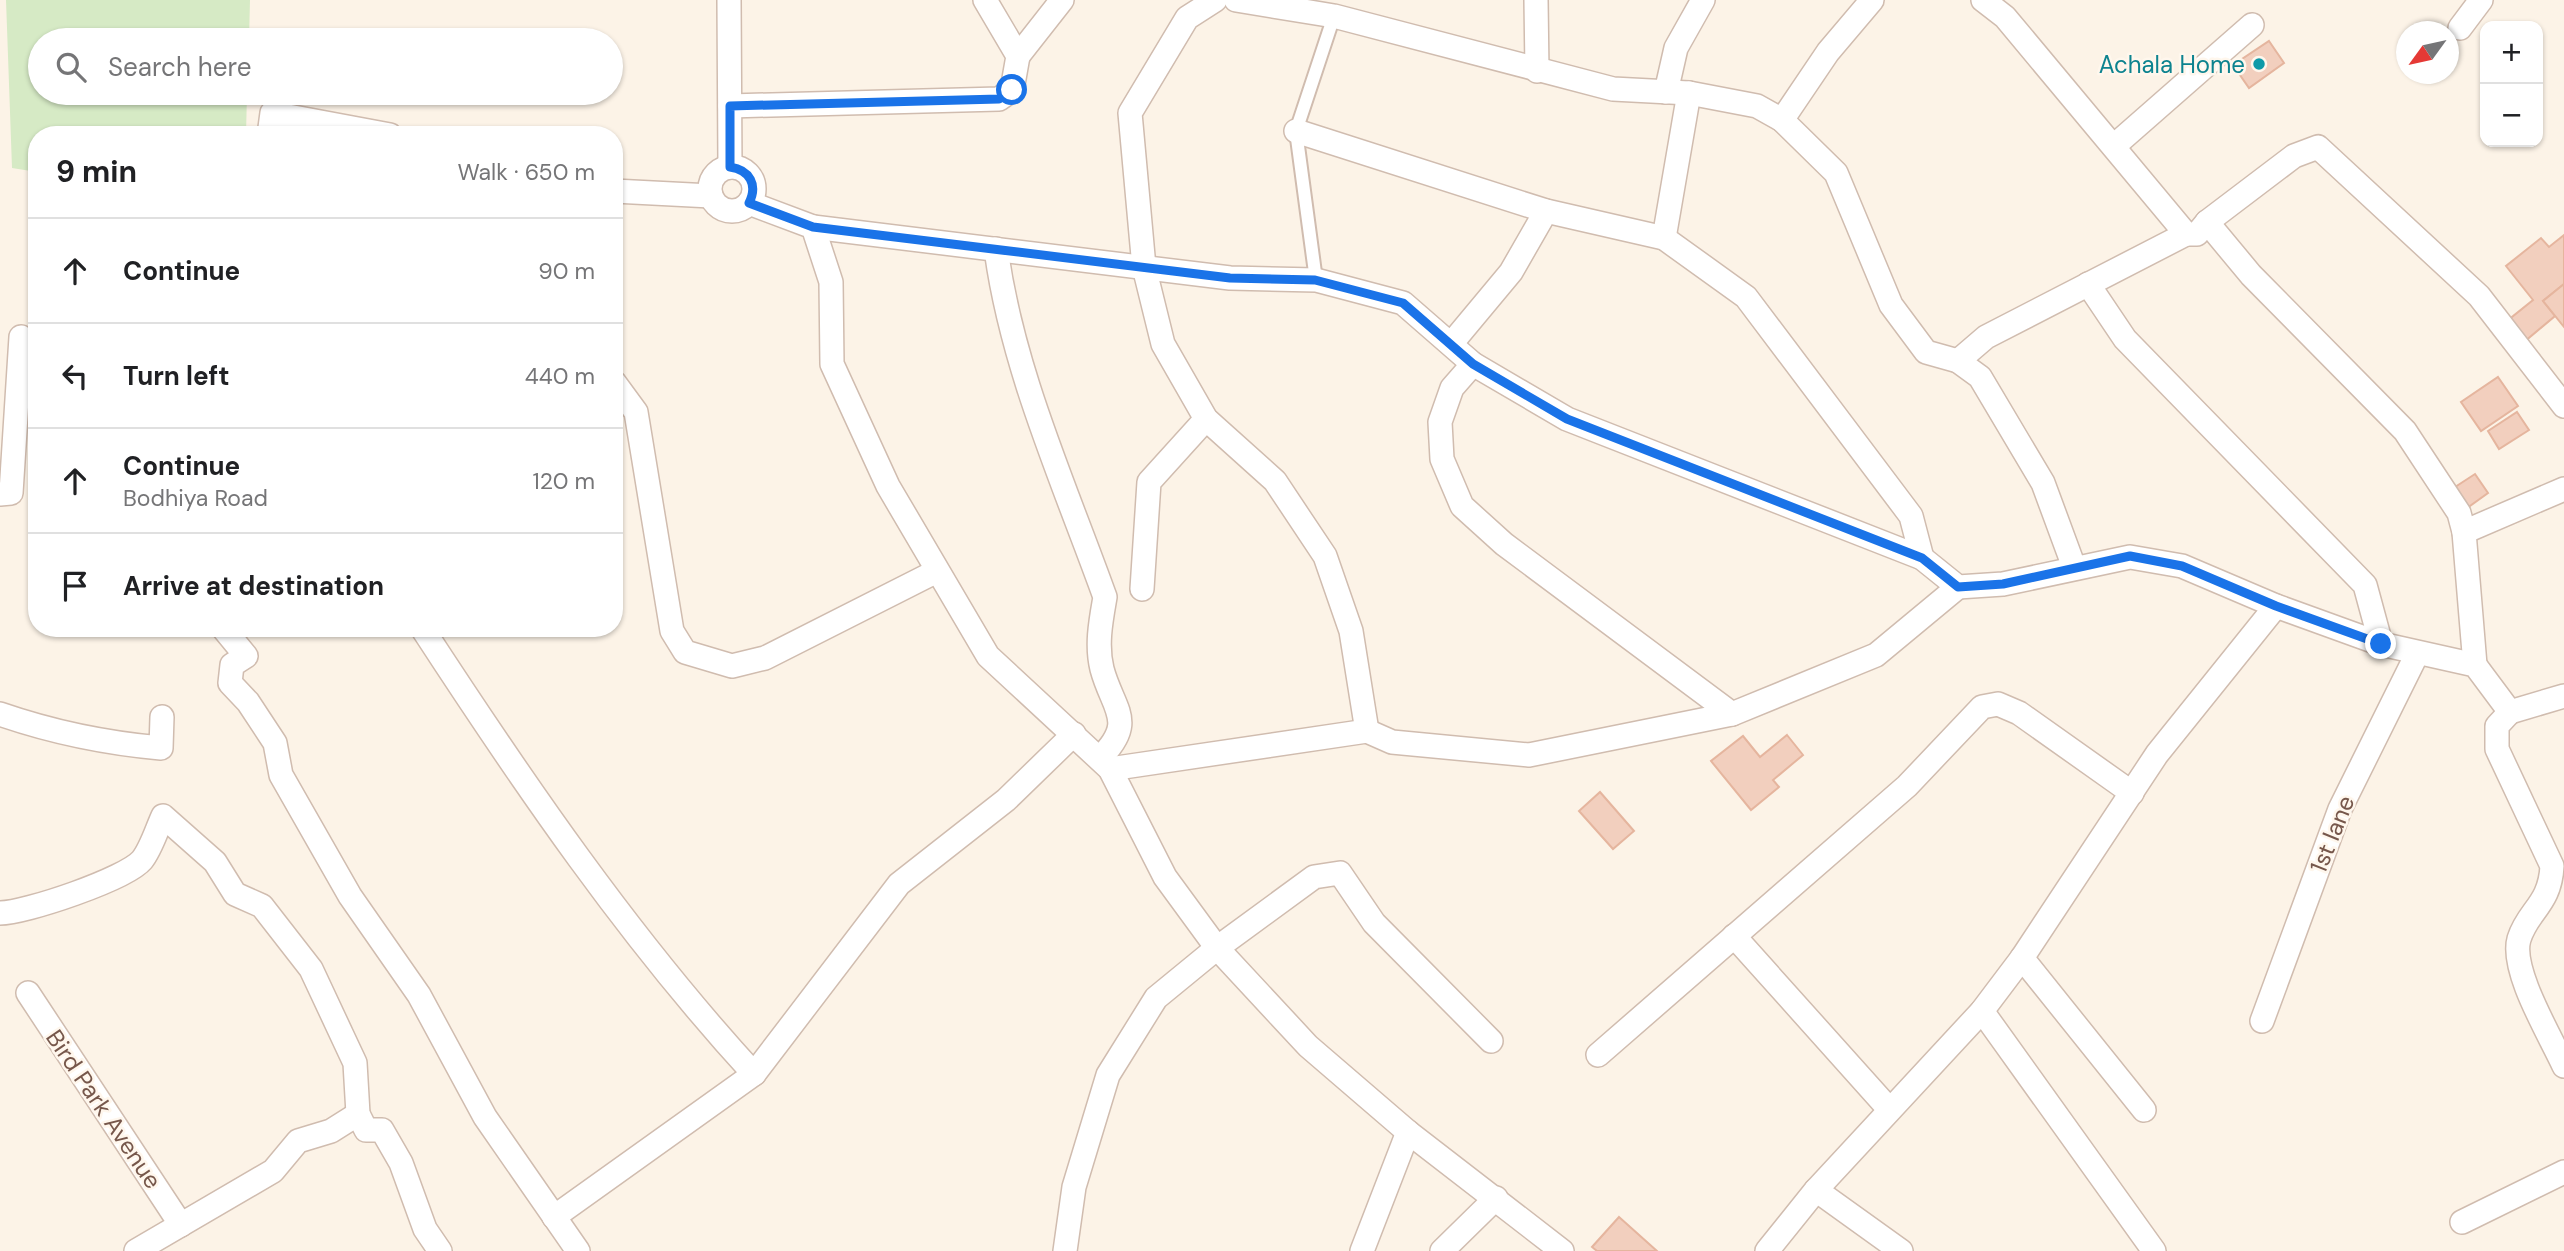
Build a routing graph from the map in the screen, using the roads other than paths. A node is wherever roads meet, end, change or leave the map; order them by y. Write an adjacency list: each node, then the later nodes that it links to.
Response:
1 (729, 0): 17 (street)
2 (985, 0): 14 (street)
3 (1062, 0): 14 (street)
4 (1214, 0): 33 (street)
5 (1236, 0): 11 (street)
6 (1536, 0): 15 (street)
7 (1703, 0): 16 (street)
8 (1872, 0): 18 (street)
9 (1983, 0): 22 (street)
10 (2481, 0): 13 (street)
11 (1334, 16): 15 (street); 21 (lane)
12 (2252, 25): 22 (street)
13 (2460, 28)
14 (1018, 56): 17 (street)
15 (1537, 71): 16 (street)
16 (1677, 93): 18 (street); 31 (street)
17 (730, 106): 23 (street)
18 (1782, 120): 38 (street)
19 (270, 126): 20 (street)
20 (342, 126)
21 (1296, 131): 27 (street); 34 (lane)
22 (2114, 146): 30 (street)
23 (730, 167): 25 (street); 26 (street)
24 (623, 191): 25 (street)
25 (711, 196): 26 (street)
26 (749, 203): 29 (street)
27 (1546, 211): 31 (street); 37 (street)
28 (2207, 222): 30 (street); 41 (street); 45 (street)
29 (813, 227): 32 (street); 48 (street)
30 (2186, 234): 35 (street)
31 (1664, 238): 46 (street)
32 (996, 249): 33 (street); 64 (street)
33 (1144, 267): 34 (street); 42 (street)
34 (1315, 280): 37 (street)
35 (2088, 284): 38 (street); 54 (street)
36 (21, 337): 44 (street)
37 (1451, 344): 39 (street)
38 (1958, 362): 47 (street)
39 (1473, 364): 46 (street); 59 (street)
40 (623, 394): 48 (street)
41 (2564, 405)
42 (1206, 419): 50 (street); 62 (street)
43 (2564, 489): 45 (street)
44 (0, 494)
45 (2464, 532): 56 (street)
46 (1922, 558): 49 (street)
47 (2074, 567): 49 (street); 51 (street)
48 (937, 571): 63 (street)
49 (1958, 587): 59 (street)
50 (1142, 589)
51 (2276, 606): 54 (street); 65 (street)
52 (230, 637): 84 (street)
53 (428, 637): 76 (street)
54 (2381, 644): 55 (street)
55 (2417, 654): 56 (street); 72 (street, 1st lane)
56 (2474, 665): 58 (street)
57 (2564, 696): 58 (street)
58 (2510, 712): 75 (street)
59 (1732, 714): 62 (street)
60 (162, 717): 61 (street)
61 (10, 718)
62 (1367, 731): 64 (street)
63 (1074, 734): 64 (street); 76 (street)
64 (1105, 763): 68 (street)
65 (2132, 793): 67 (street); 69 (street)
66 (0, 913): 79 (street)
67 (1734, 936): 74 (street); 77 (street)
68 (1217, 948): 73 (street); 80 (street); 90 (street)
69 (2022, 958): 71 (street); 78 (street)
70 (28, 993): 86 (street, Bird Park Avenue)
71 (1982, 1011): 77 (street); 96 (street)
72 (2262, 1021)
73 (1491, 1041)
74 (1598, 1055)
75 (2564, 1066)
76 (754, 1074): 84 (street)
77 (1889, 1109): 82 (street)
78 (2144, 1110)
79 (358, 1114): 86 (street); 88 (street)
80 (1408, 1132): 83 (street); 91 (street)
81 (2564, 1172): 85 (street)
82 (1816, 1190): 94 (street); 95 (street)
83 (1496, 1198): 92 (street); 93 (street)
84 (554, 1217): 89 (street)
85 (2462, 1223)
86 (181, 1225): 87 (street)
87 (136, 1251)
88 (440, 1251)
89 (578, 1251)
90 (1065, 1251)
91 (1362, 1251)
92 (1442, 1251)
93 (1562, 1251)
94 (1768, 1251)
95 (1901, 1251)
96 (2154, 1251)

